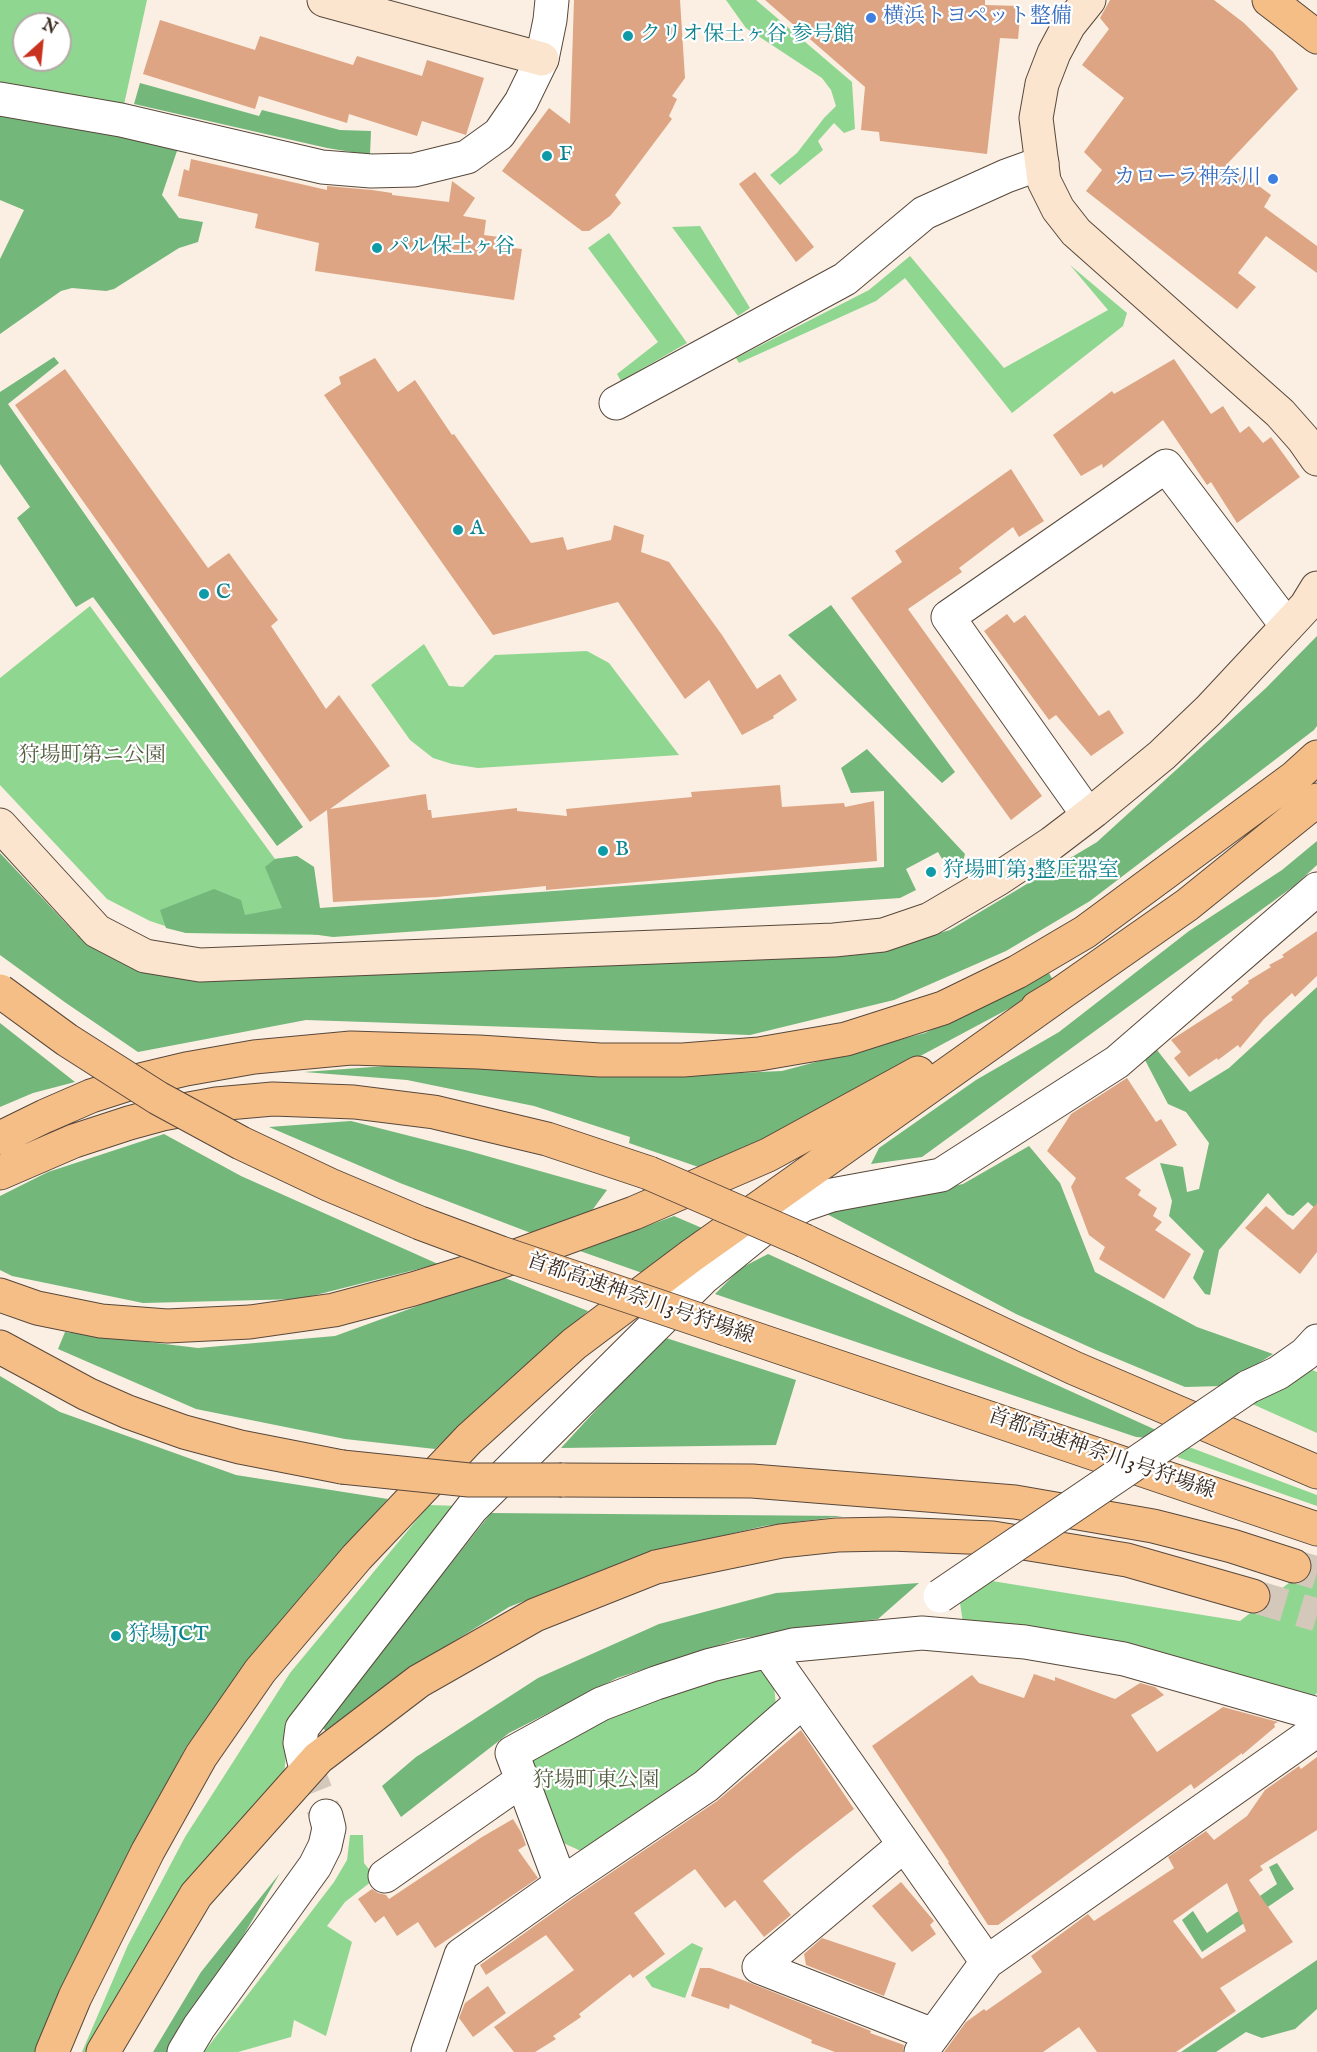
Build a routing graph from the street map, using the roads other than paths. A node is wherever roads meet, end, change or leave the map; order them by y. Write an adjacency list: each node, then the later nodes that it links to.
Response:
1 (324, 0): 6 (street)
2 (552, 0): 6 (street)
3 (1089, 0): 8 (street)
4 (1269, 0): 5 (highway)
5 (1317, 37)
6 (542, 59): 7 (street)
7 (0, 99)
8 (1042, 163): 9 (street); 10 (street)
9 (616, 403)
10 (1317, 459)
11 (1317, 588): 12 (street)
12 (1287, 626): 15 (street); 15 (street)
13 (1317, 757): 20 (highway)
14 (1317, 800): 19 (highway)
15 (1088, 815): 16 (street)
16 (0, 825)
17 (1317, 889): 34 (street)
18 (0, 991): 26 (highway, 首都高速神奈川3号狩場線, bridge)
19 (1057, 996): 22 (highway); 42 (highway)
20 (0, 1138)
21 (0, 1173): 25 (highway, bridge)
22 (0, 1294)
23 (1317, 1341): 29 (street, bridge)
24 (0, 1347): 27 (highway, bridge)
25 (1317, 1472)
26 (1317, 1529)
27 (1294, 1566)
28 (1253, 1596): 43 (highway)
29 (922, 1633): 30 (street); 32 (street)
30 (768, 1651): 31 (street); 35 (street)
31 (803, 1701): 37 (street); 39 (street)
32 (1317, 1713)
33 (1317, 1730): 40 (street)
34 (304, 1761)
35 (522, 1780): 38 (street); 39 (street)
36 (326, 1816): 44 (street)
37 (904, 1845): 40 (street); 41 (street)
38 (385, 1876)
39 (561, 1884): 45 (street)
40 (987, 1962): 41 (street)
41 (927, 2043)
42 (52, 2052)
43 (103, 2052)
44 (184, 2052)
45 (428, 2052)

